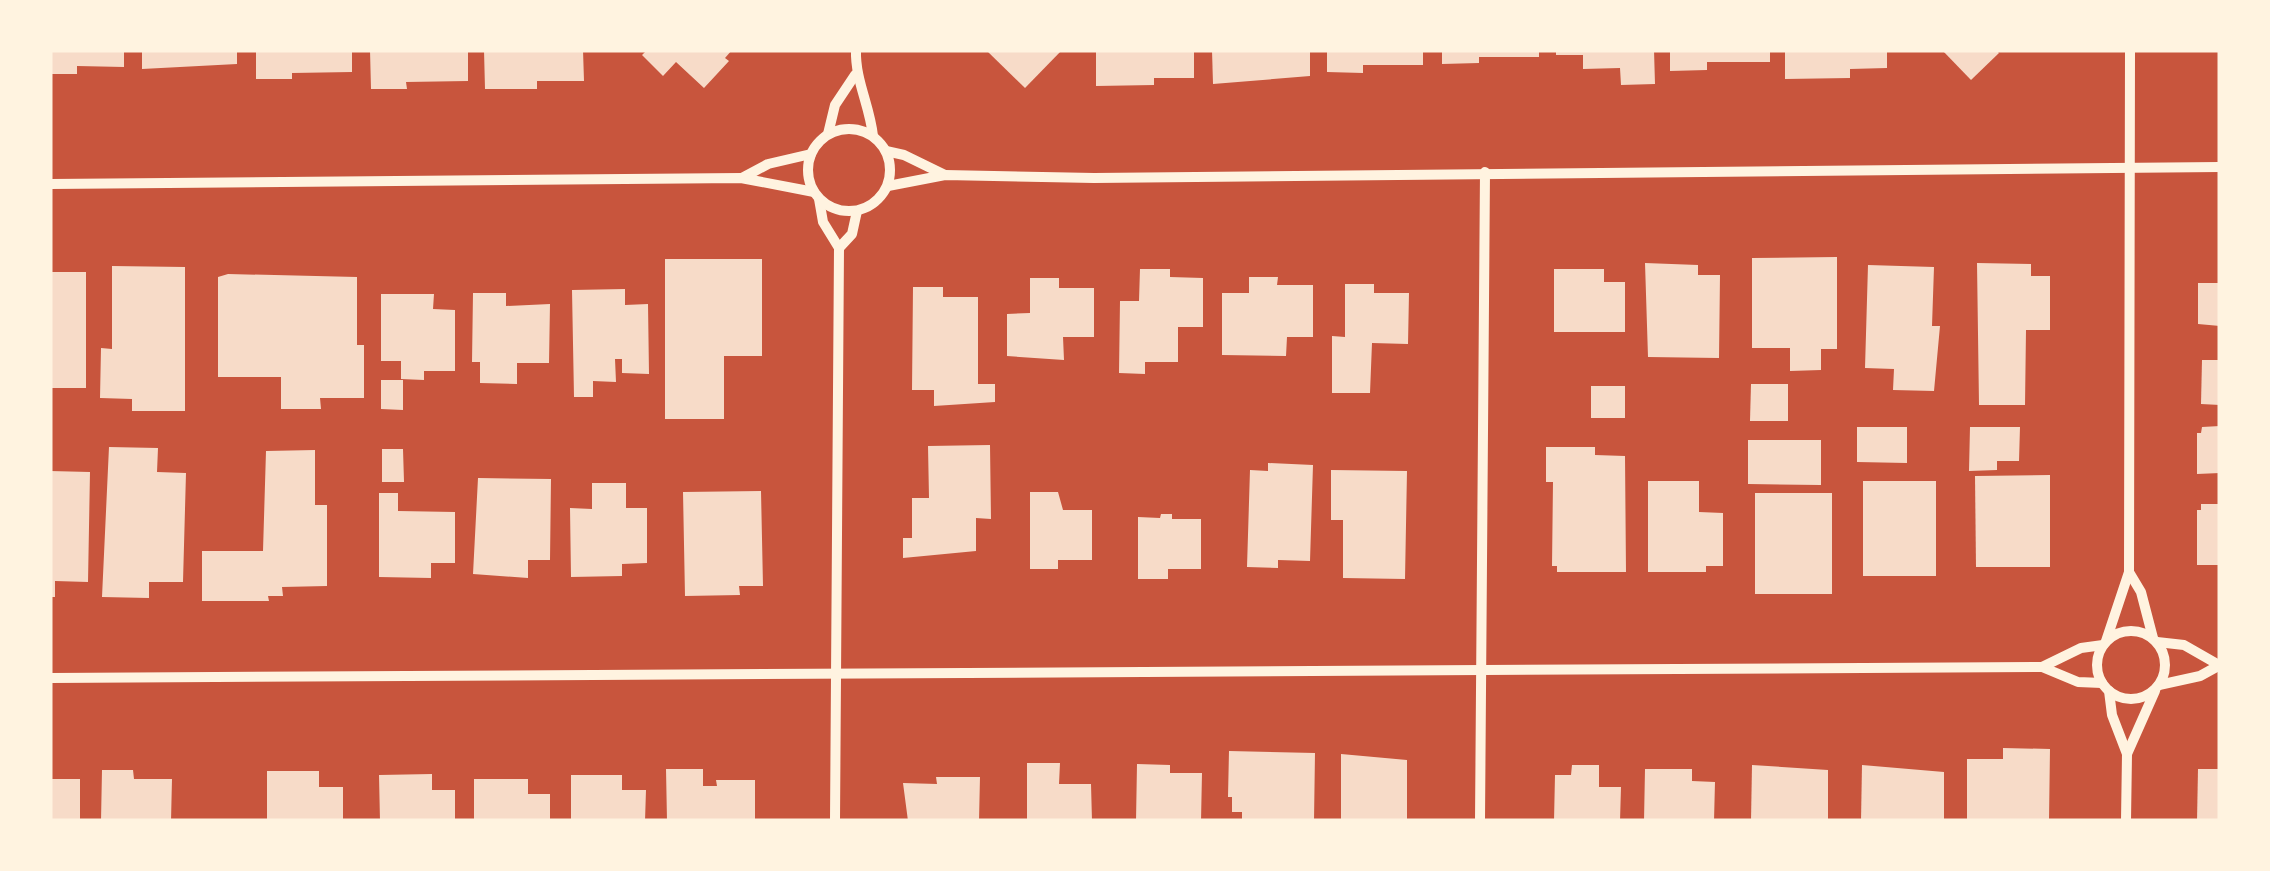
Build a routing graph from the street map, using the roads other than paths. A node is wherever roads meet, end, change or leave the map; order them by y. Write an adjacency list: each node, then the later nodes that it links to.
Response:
1 (856, 50): 3 (street)
2 (2130, 50): 8 (street)
3 (855, 75): 4 (street); 5 (street)
4 (828, 134): 5 (street); 7 (street)
5 (873, 136): 6 (street)
6 (886, 152): 11 (street); 14 (street)
7 (811, 154): 12 (street); 15 (street)
8 (2130, 167): 9 (street); 10 (street); 18 (street)
9 (2220, 167)
10 (1485, 172): 11 (street); 23 (street)
11 (946, 175): 14 (street)
12 (741, 178): 13 (street); 15 (street)
13 (50, 184)
14 (888, 186): 16 (street)
15 (817, 196): 16 (street); 17 (street)
16 (857, 211): 17 (street)
17 (839, 248): 24 (street)
18 (2129, 572): 19 (street); 20 (street)
19 (2155, 640): 20 (street); 21 (street); 27 (street)
20 (2104, 643): 22 (street); 26 (street)
21 (2220, 664): 27 (street)
22 (2042, 667): 23 (street); 26 (street)
23 (1482, 673): 24 (street); 30 (street)
24 (836, 674): 25 (street); 29 (street)
25 (50, 678)
26 (2106, 687): 27 (street); 28 (street)
27 (2158, 687): 28 (street)
28 (2127, 754): 31 (street)
29 (835, 821)
30 (1480, 821)
31 (2126, 821)

